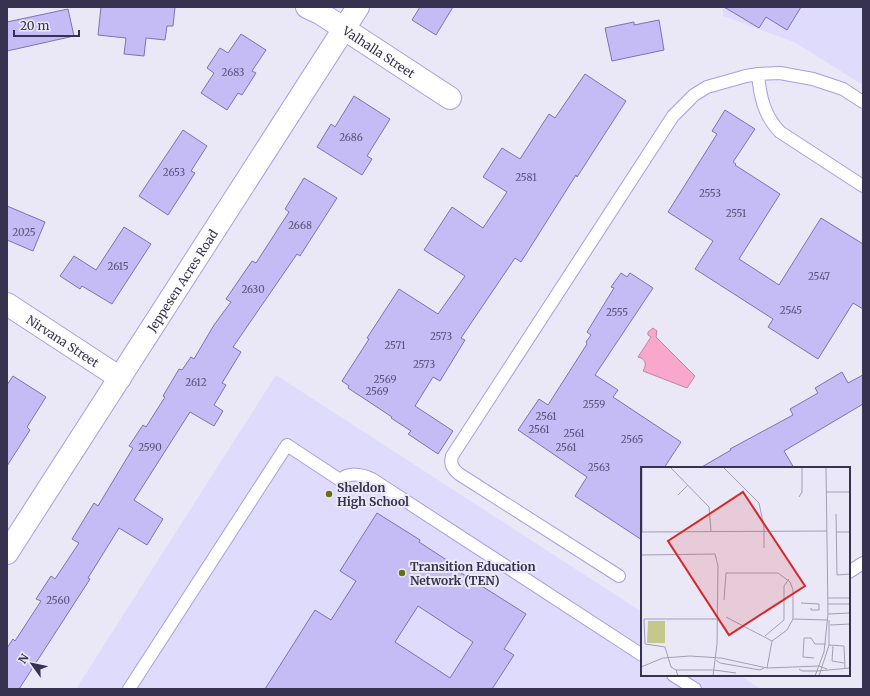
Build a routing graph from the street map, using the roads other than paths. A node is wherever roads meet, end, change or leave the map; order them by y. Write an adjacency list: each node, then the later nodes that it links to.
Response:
1 (307, 7): 3 (street, Valhalla Street)
2 (358, 7): 3 (street, Jeppesen Acres Road)
3 (343, 29): 5 (street, Valhalla Street); 9 (street, Jeppesen Acres Road)
4 (758, 74): 6 (lane); 7 (lane); 13 (lane)
5 (450, 98)
6 (863, 102)
7 (863, 186)
8 (7, 304): 9 (street, Nirvana Street)
9 (120, 378): 10 (street, Jeppesen Acres Road)
10 (7, 553)
11 (863, 563): 12 (lane)
12 (850, 571)
13 (618, 576)
14 (641, 653): 16 (lane)
15 (675, 676): 17 (lane)
16 (129, 689)
17 (695, 689)

